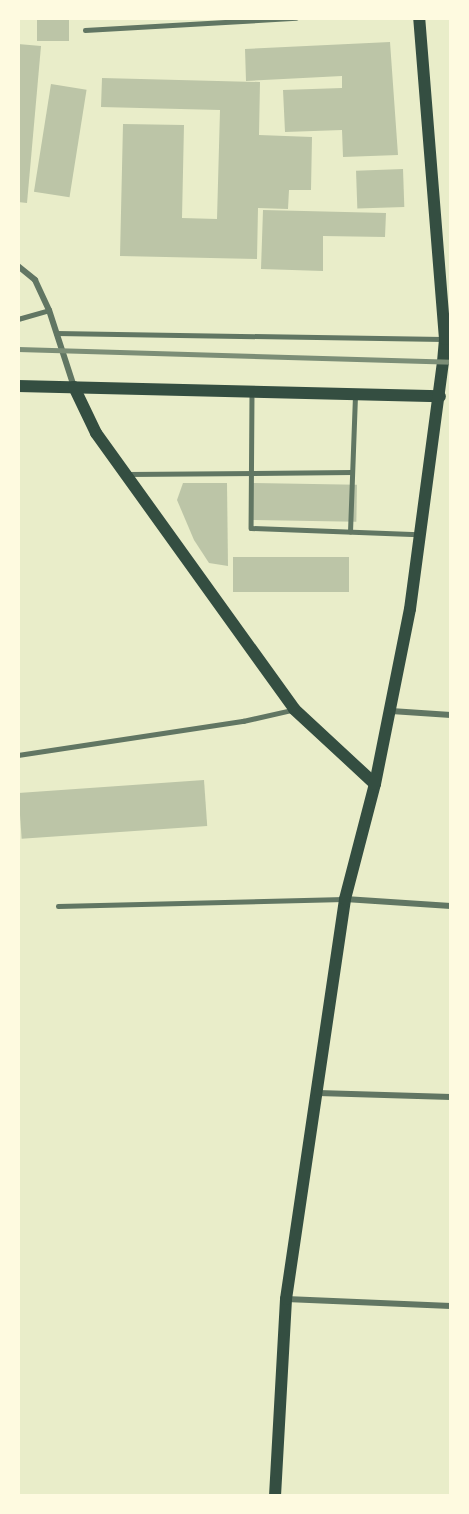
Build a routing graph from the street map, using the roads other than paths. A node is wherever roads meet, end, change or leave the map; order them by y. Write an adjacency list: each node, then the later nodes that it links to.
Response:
1 (296, 18): 3 (lane)
2 (419, 18): 8 (main road)
3 (85, 30)
4 (18, 266): 5 (street)
5 (49, 310): 6 (lane); 7 (street)
6 (18, 319)
7 (56, 333): 8 (lane); 10 (street)
8 (445, 339): 13 (main road)
9 (18, 386): 10 (main road)
10 (74, 387): 11 (main road); 16 (main road)
11 (252, 392): 12 (main road); 14 (lane)
12 (355, 394): 13 (main road); 15 (lane)
13 (445, 396): 18 (main road)
14 (252, 472): 15 (lane); 16 (lane); 17 (lane)
15 (352, 472): 17 (lane)
16 (125, 474): 19 (main road)
17 (350, 532): 18 (lane)
18 (420, 534): 20 (main road)
19 (294, 709): 22 (lane); 23 (main road)
20 (391, 711): 21 (street); 23 (main road)
21 (451, 715)
22 (18, 754)
23 (375, 784): 24 (main road)
24 (345, 898): 25 (lane); 26 (street); 27 (main road)
25 (58, 906)
26 (451, 906)
27 (318, 1093): 28 (street); 29 (main road)
28 (451, 1097)
29 (286, 1299): 30 (street); 31 (main road)
30 (451, 1306)
31 (275, 1496)

